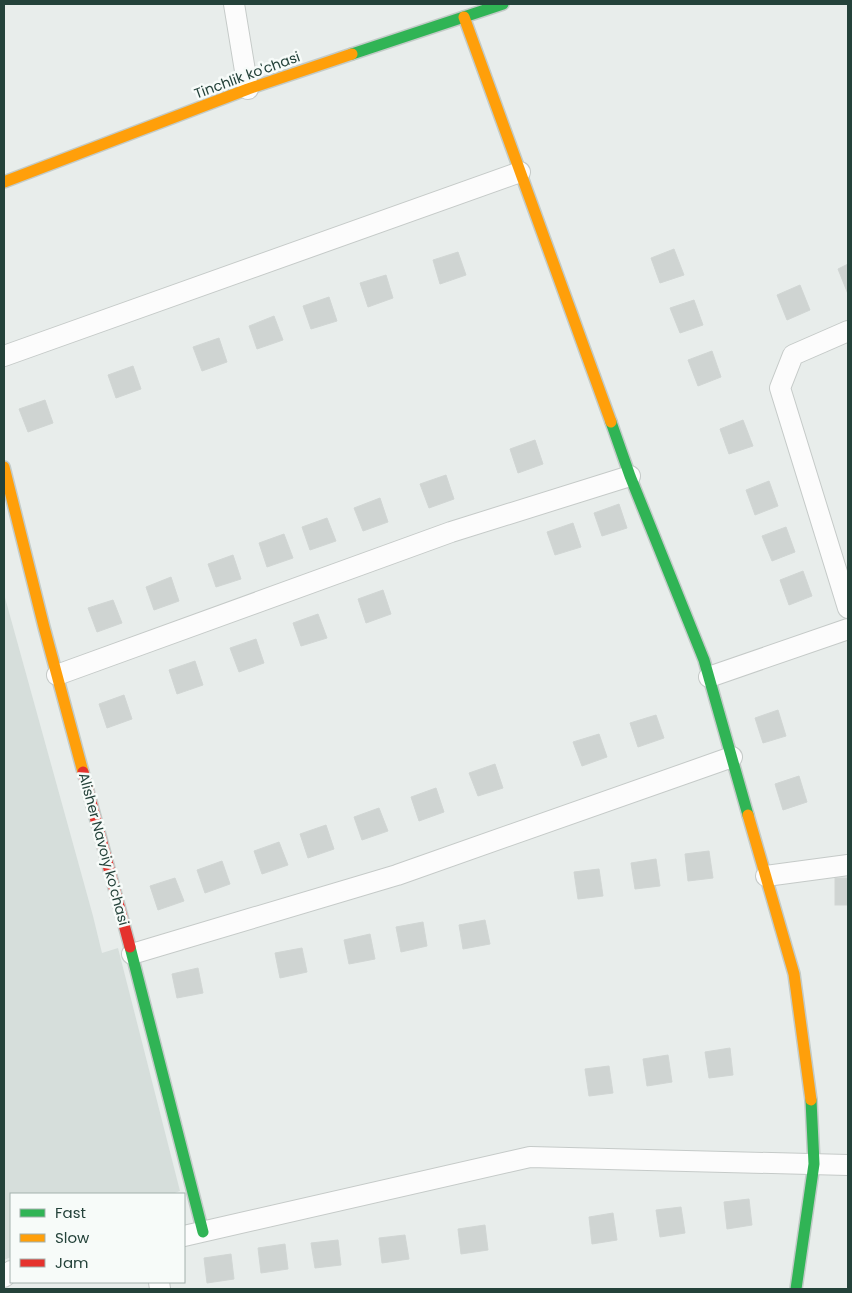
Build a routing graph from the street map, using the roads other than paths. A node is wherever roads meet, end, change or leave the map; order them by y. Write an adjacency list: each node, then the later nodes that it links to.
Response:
1 (234, 4): 4 (street)
2 (503, 4): 3 (street, Tinchlik ko'chasi)
3 (464, 17): 4 (street, Tinchlik ko'chasi); 5 (street)
4 (248, 89): 6 (street, Tinchlik ko'chasi)
5 (520, 172): 8 (street); 10 (street)
6 (4, 182)
7 (848, 331): 11 (street)
8 (4, 356)
9 (4, 467): 13 (street, Alisher Navoiy ko'chasi)
10 (630, 476): 13 (street); 14 (street)
11 (848, 608)
12 (848, 629): 14 (street)
13 (57, 675): 18 (street, Alisher Navoiy ko'chasi)
14 (709, 677): 15 (street)
15 (732, 757): 17 (street); 18 (street)
16 (848, 865): 17 (street)
17 (766, 876): 19 (street)
18 (132, 954): 21 (street, Alisher Navoiy ko'chasi)
19 (814, 1164): 20 (street); 23 (street); 24 (street)
20 (848, 1165)
21 (184, 1193)
22 (185, 1197): 23 (street, Alisher Navoiy ko'chasi)
23 (193, 1234)
24 (796, 1289)

